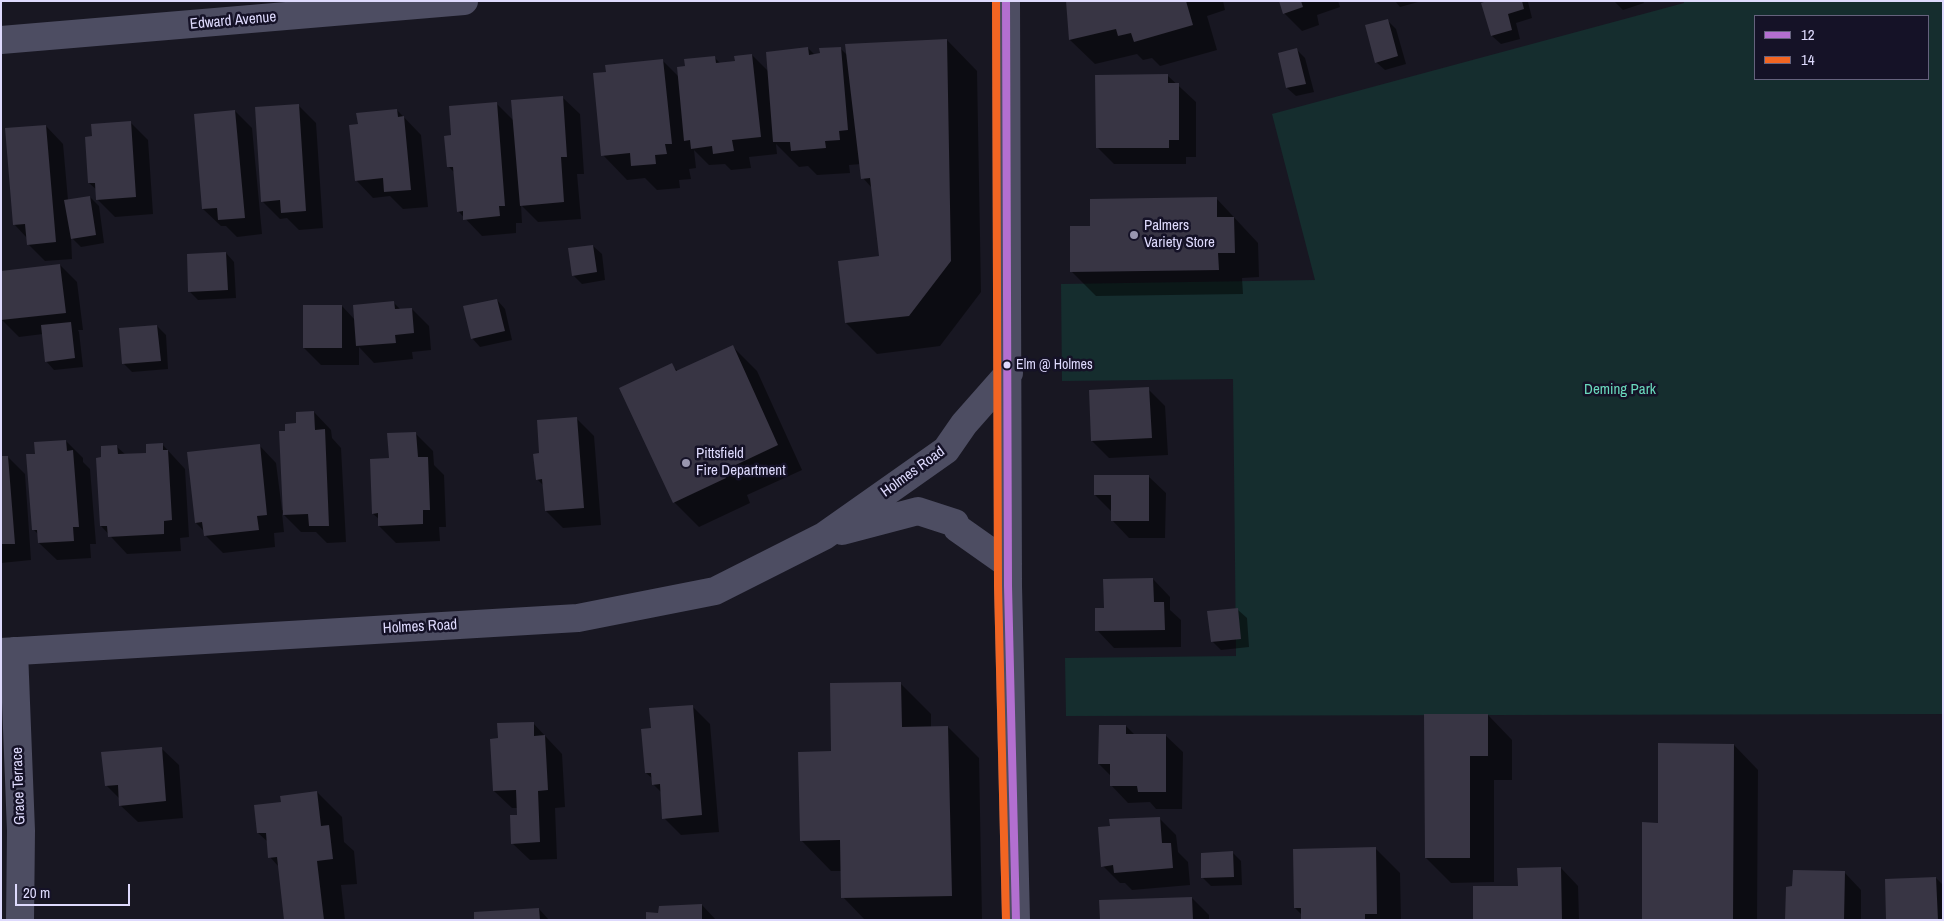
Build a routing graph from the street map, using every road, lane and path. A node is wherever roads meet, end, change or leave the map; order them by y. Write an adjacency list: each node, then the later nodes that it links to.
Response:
1 (464, 1): 3 (street, Edward Avenue)
2 (1006, 1): 4 (street)
3 (1, 40)
4 (1009, 373): 5 (street, Holmes Road); 6 (street)
5 (824, 536): 6 (street, Holmes Road); 7 (street, Holmes Road)
6 (1008, 564): 9 (street)
7 (7, 652): 8 (street, Grace Terrace)
8 (20, 920)
9 (1016, 920)

